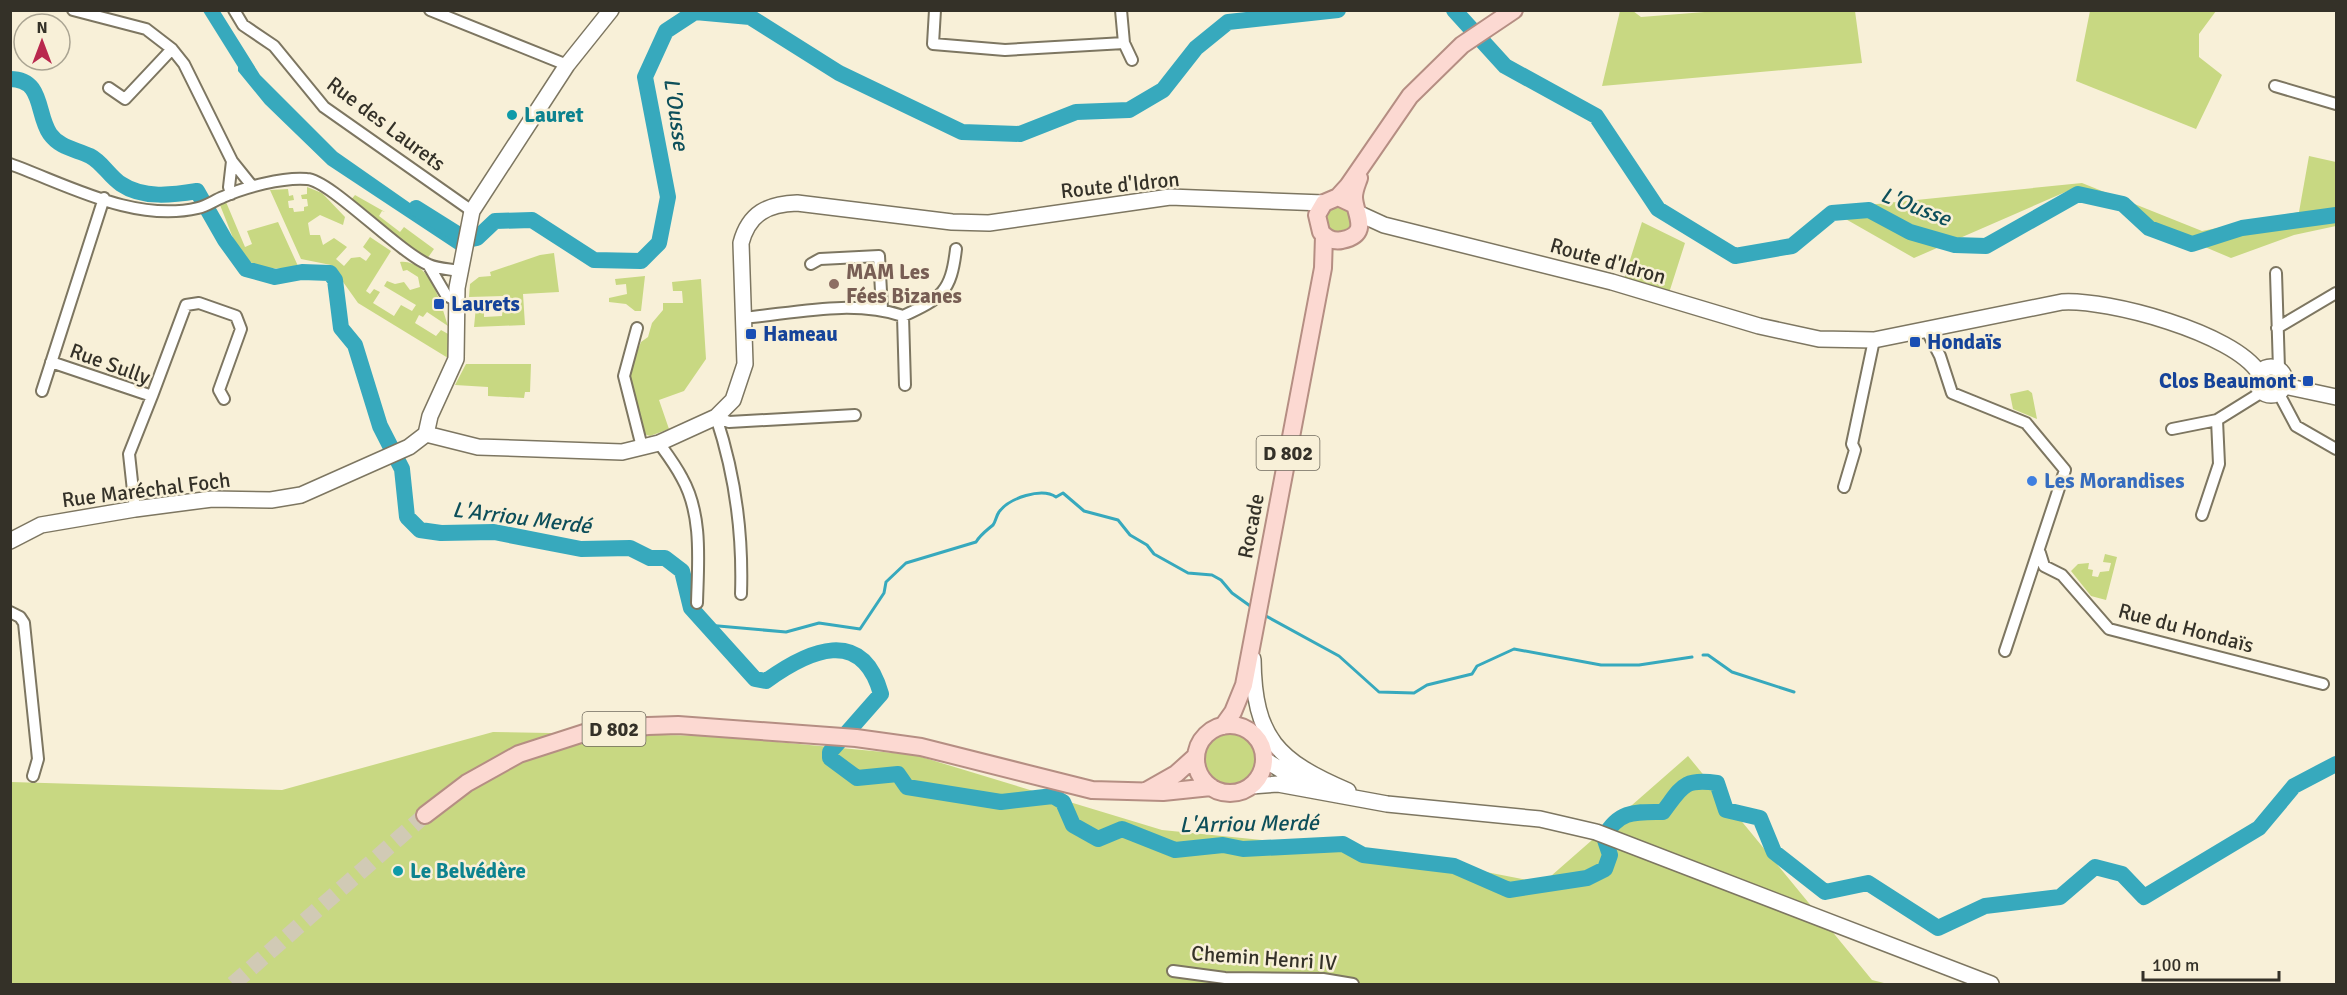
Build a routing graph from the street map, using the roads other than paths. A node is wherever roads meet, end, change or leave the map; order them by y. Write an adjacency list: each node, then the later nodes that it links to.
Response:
1 (73, 10): 8 (street)
2 (234, 10): 25 (street, Rue des Laurets)
3 (430, 10): 12 (street)
4 (611, 10): 12 (street)
5 (935, 10): 9 (street)
6 (1121, 10): 9 (street)
7 (1514, 10): 16 (main road)
8 (110, 14): 10 (street)
9 (1124, 43): 11 (street)
10 (172, 49): 14 (street); 17 (street)
11 (1132, 60)
12 (567, 65): 25 (street)
13 (2275, 87): 15 (street)
14 (109, 88)
15 (2337, 104)
16 (1370, 155): 22 (main road); 24 (main road)
17 (232, 161): 19 (street); 20 (street)
18 (10, 164): 21 (street)
19 (252, 186): 20 (street); 31 (street)
20 (231, 194): 21 (street)
21 (104, 198): 43 (street)
22 (1331, 200): 23 (street, Route d'Idron); 24 (main road); 28 (main road)
23 (1294, 203): 28 (street); 38 (street, Route d'Idron)
24 (1357, 209): 26 (street, Route d'Idron); 27 (main road)
25 (470, 218): 32 (street)
26 (1384, 225): 27 (street, Route d'Idron); 42 (street, Route d'Idron)
27 (1356, 232): 28 (main road)
28 (1326, 233): 69 (main road, Rocade / D 802)
29 (956, 249): 37 (street)
30 (811, 264): 36 (street)
31 (429, 266): 32 (street); 35 (street)
32 (460, 271): 35 (street)
33 (2276, 273): 40 (street)
34 (2337, 293): 40 (street)
35 (457, 301): 57 (street)
36 (882, 309): 37 (street); 38 (street)
37 (903, 316): 46 (street)
38 (743, 318): 54 (street)
39 (637, 328): 59 (street)
40 (2277, 328): 44 (street)
41 (1927, 331): 42 (street, Route d'Idron); 45 (street, Route d'Idron); 65 (street)
42 (1874, 340): 61 (street)
43 (51, 362): 47 (street); 50 (street, Rue Sully)
44 (2278, 369): 45 (street); 48 (street)
45 (2259, 374): 49 (street)
46 (905, 385)
47 (42, 390)
48 (2282, 390): 49 (street); 51 (street); 60 (street)
49 (2262, 392): 55 (street)
50 (152, 396): 52 (street); 62 (street, Rue Sully)
51 (2337, 397)
52 (224, 399)
53 (855, 415): 54 (street)
54 (716, 417): 58 (street); 66 (street)
55 (2217, 420): 56 (street); 63 (street)
56 (2172, 429)
57 (426, 434): 59 (street); 62 (street, Rue Maréchal Foch)
58 (659, 443): 59 (street); 67 (street)
59 (642, 447)
60 (2337, 449)
61 (1844, 487)
62 (135, 509): 64 (street, Rue Maréchal Foch)
63 (2202, 515)
64 (10, 541)
65 (2040, 549): 70 (street); 71 (street, Rue du Hondaïs)
66 (741, 594)
67 (697, 603)
68 (10, 612): 77 (street)
69 (1253, 638): 72 (main road, Rocade / D 802); 80 (street)
70 (2006, 651)
71 (2323, 684)
72 (1244, 685): 73 (main road, D 802); 74 (main road, D 802)
73 (1223, 726): 74 (main road); 75 (main road)
74 (1250, 731): 76 (main road)
75 (1196, 756): 79 (main road); 81 (main road, D 802)
76 (1265, 760): 78 (main road); 80 (street)
77 (33, 776)
78 (1251, 786): 79 (main road); 82 (street)
79 (1211, 787): 81 (main road, D 802)
80 (1348, 790): 82 (street)
81 (1145, 791): 83 (main road, D 802)
82 (1415, 805): 86 (street)
83 (425, 815)
84 (1173, 970): 85 (street, Chemin Henri IV)
85 (1353, 984)
86 (1991, 984)

